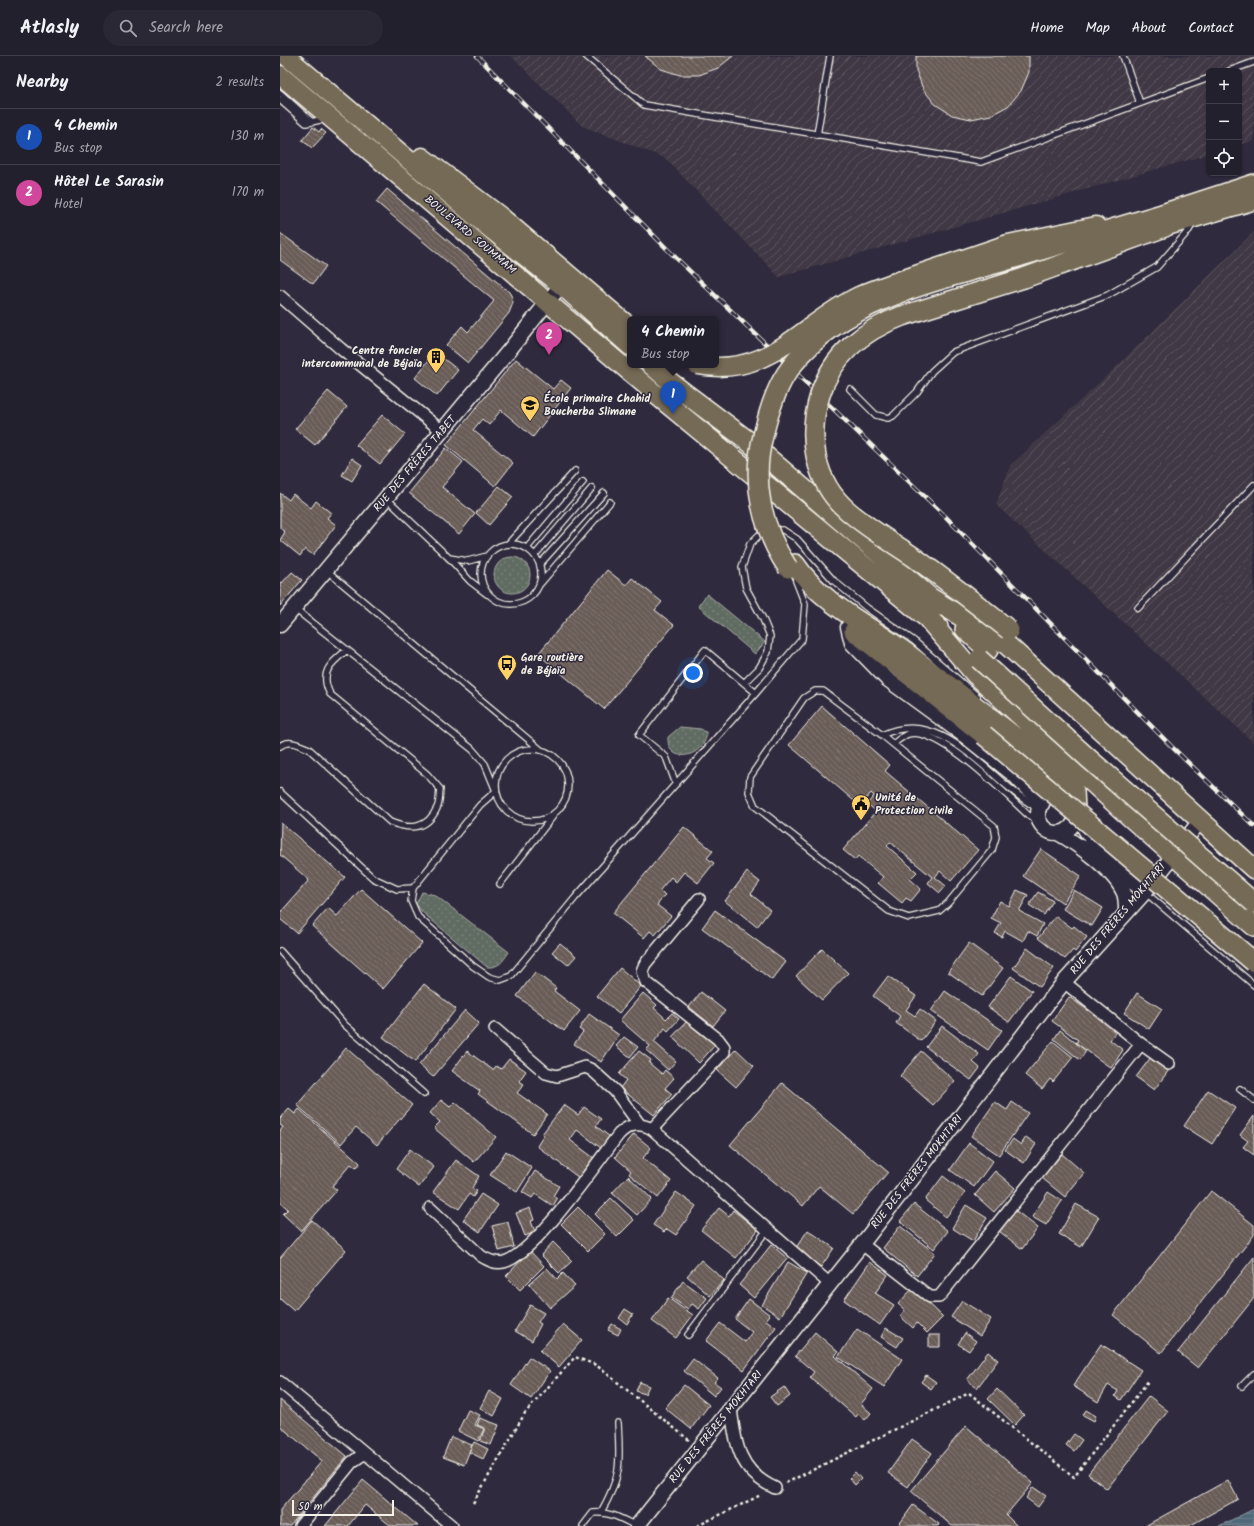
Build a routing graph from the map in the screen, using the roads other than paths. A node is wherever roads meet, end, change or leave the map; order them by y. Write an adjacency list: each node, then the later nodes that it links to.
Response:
1 (287, 56): 20 (main road, BOULEVARD SOUMMAM); 23 (main road)
2 (586, 56): 14 (lane)
3 (830, 56): 14 (lane)
4 (1123, 56): 11 (lane)
5 (1254, 62): 6 (lane)
6 (1237, 68)
7 (280, 75): 12 (main road, BOULEVARD SOUMMAM)
8 (1206, 79): 11 (lane)
9 (280, 93): 13 (lane)
10 (280, 100): 13 (lane)
11 (1140, 103): 14 (lane)
12 (331, 117): 13 (lane); 22 (main road, BOULEVARD SOUMMAM)
13 (312, 122)
14 (817, 135)
15 (1254, 184): 18 (highway)
16 (1254, 200): 17 (highway)
17 (1195, 218): 18 (highway); 30 (lane)
18 (1164, 221): 19 (highway); 19 (main road)
19 (1018, 261): 26 (main road, bridge); 46 (highway, bridge); 70 (highway, bridge)
20 (561, 285): 22 (street); 24 (main road, BOULEVARD SOUMMAM)
21 (280, 296): 31 (street)
22 (548, 301): 25 (main road, BOULEVARD SOUMMAM); 31 (street, RUE DES FRÈRES TABET)
23 (627, 324)
24 (627, 343)
25 (627, 361)
26 (719, 367)
27 (636, 368): 29 (main road, BOULEVARD SOUMMAM)
28 (653, 368): 29 (main road)
29 (664, 389): 49 (highway); 52 (highway)
30 (850, 389)
31 (442, 431): 37 (street, RUE DES FRÈRES TABET)
32 (575, 471): 39 (lane)
33 (583, 482): 40 (lane)
34 (1254, 485): 51 (lane)
35 (592, 488): 42 (lane)
36 (604, 493): 44 (lane)
37 (386, 498): 43 (lane); 45 (street, RUE DES FRÈRES TABET)
38 (610, 502): 47 (lane)
39 (508, 544): 40 (lane); 41 (lane)
40 (527, 548): 42 (lane)
41 (490, 554): 43 (lane); 48 (lane)
42 (535, 555): 44 (lane)
43 (449, 558): 48 (lane)
44 (540, 564): 47 (lane)
45 (326, 570): 50 (street, RUE DES FRÈRES TABET); 63 (lane)
46 (796, 572): 54 (highway); 58 (lane); 69 (highway)
47 (540, 584): 48 (lane)
48 (488, 595)
49 (931, 598): 56 (highway); 70 (highway)
50 (294, 608): 53 (street, RUE DES FRÈRES TABET); 55 (lane)
51 (1138, 608)
52 (928, 619): 56 (highway); 72 (highway)
53 (280, 625)
54 (848, 627): 68 (street); 83 (highway, bridge)
55 (347, 650): 62 (lane); 65 (lane)
56 (983, 654): 76 (highway); 79 (highway, bridge)
57 (744, 683): 58 (lane); 59 (lane); 64 (lane)
58 (756, 693): 64 (lane)
59 (980, 699)
60 (882, 735): 61 (lane); 61 (lane); 68 (lane)
61 (893, 744): 68 (lane)
62 (280, 746)
63 (541, 750): 65 (lane); 67 (lane)
64 (676, 784): 75 (lane)
65 (496, 791): 67 (lane); 75 (lane)
66 (280, 792): 75 (lane)
67 (557, 811): 74 (lane)
68 (1040, 811): 69 (street); 71 (street)
69 (1076, 811): 71 (street); 77 (street)
70 (1200, 821): 72 (street, RUE DES FRÈRES MOKHTARI); 73 (highway)
71 (1058, 833): 80 (street)
72 (1173, 854): 77 (street, RUE DES FRÈRES MOKHTARI); 81 (highway)
73 (1254, 869)
74 (500, 884)
75 (413, 888)
76 (1254, 891)
77 (1145, 892): 80 (street, RUE DES FRÈRES MOKHTARI); 85 (lane)
78 (699, 899): 93 (street)
79 (1254, 903)
80 (1126, 912): 84 (street, RUE DES FRÈRES MOKHTARI)
81 (1254, 926)
82 (280, 951): 90 (lane)
83 (1254, 962)
84 (1064, 982): 87 (street); 96 (street, RUE DES FRÈRES MOKHTARI)
85 (1254, 985)
86 (494, 1029): 92 (street)
87 (1141, 1044): 88 (street); 96 (street)
88 (1169, 1064)
89 (1240, 1089): 91 (lane)
90 (424, 1094)
91 (1254, 1100)
92 (640, 1125): 93 (street); 94 (street)
93 (652, 1129): 95 (street)
94 (430, 1208)
95 (767, 1230): 97 (street); 98 (lane)
96 (862, 1244): 97 (street, RUE DES FRÈRES MOKHTARI)
97 (830, 1284): 102 (street, RUE DES FRÈRES MOKHTARI)
98 (688, 1336)
99 (1254, 1374): 101 (lane)
100 (280, 1382): 104 (street)
101 (1242, 1386)
102 (731, 1408): 105 (street); 110 (street, RUE DES FRÈRES MOKHTARI)
103 (618, 1423): 106 (lane)
104 (365, 1453): 107 (street); 108 (street)
105 (775, 1488)
106 (602, 1512): 109 (lane); 110 (lane)
107 (300, 1526)
108 (452, 1526)
109 (583, 1526)
110 (637, 1526)

